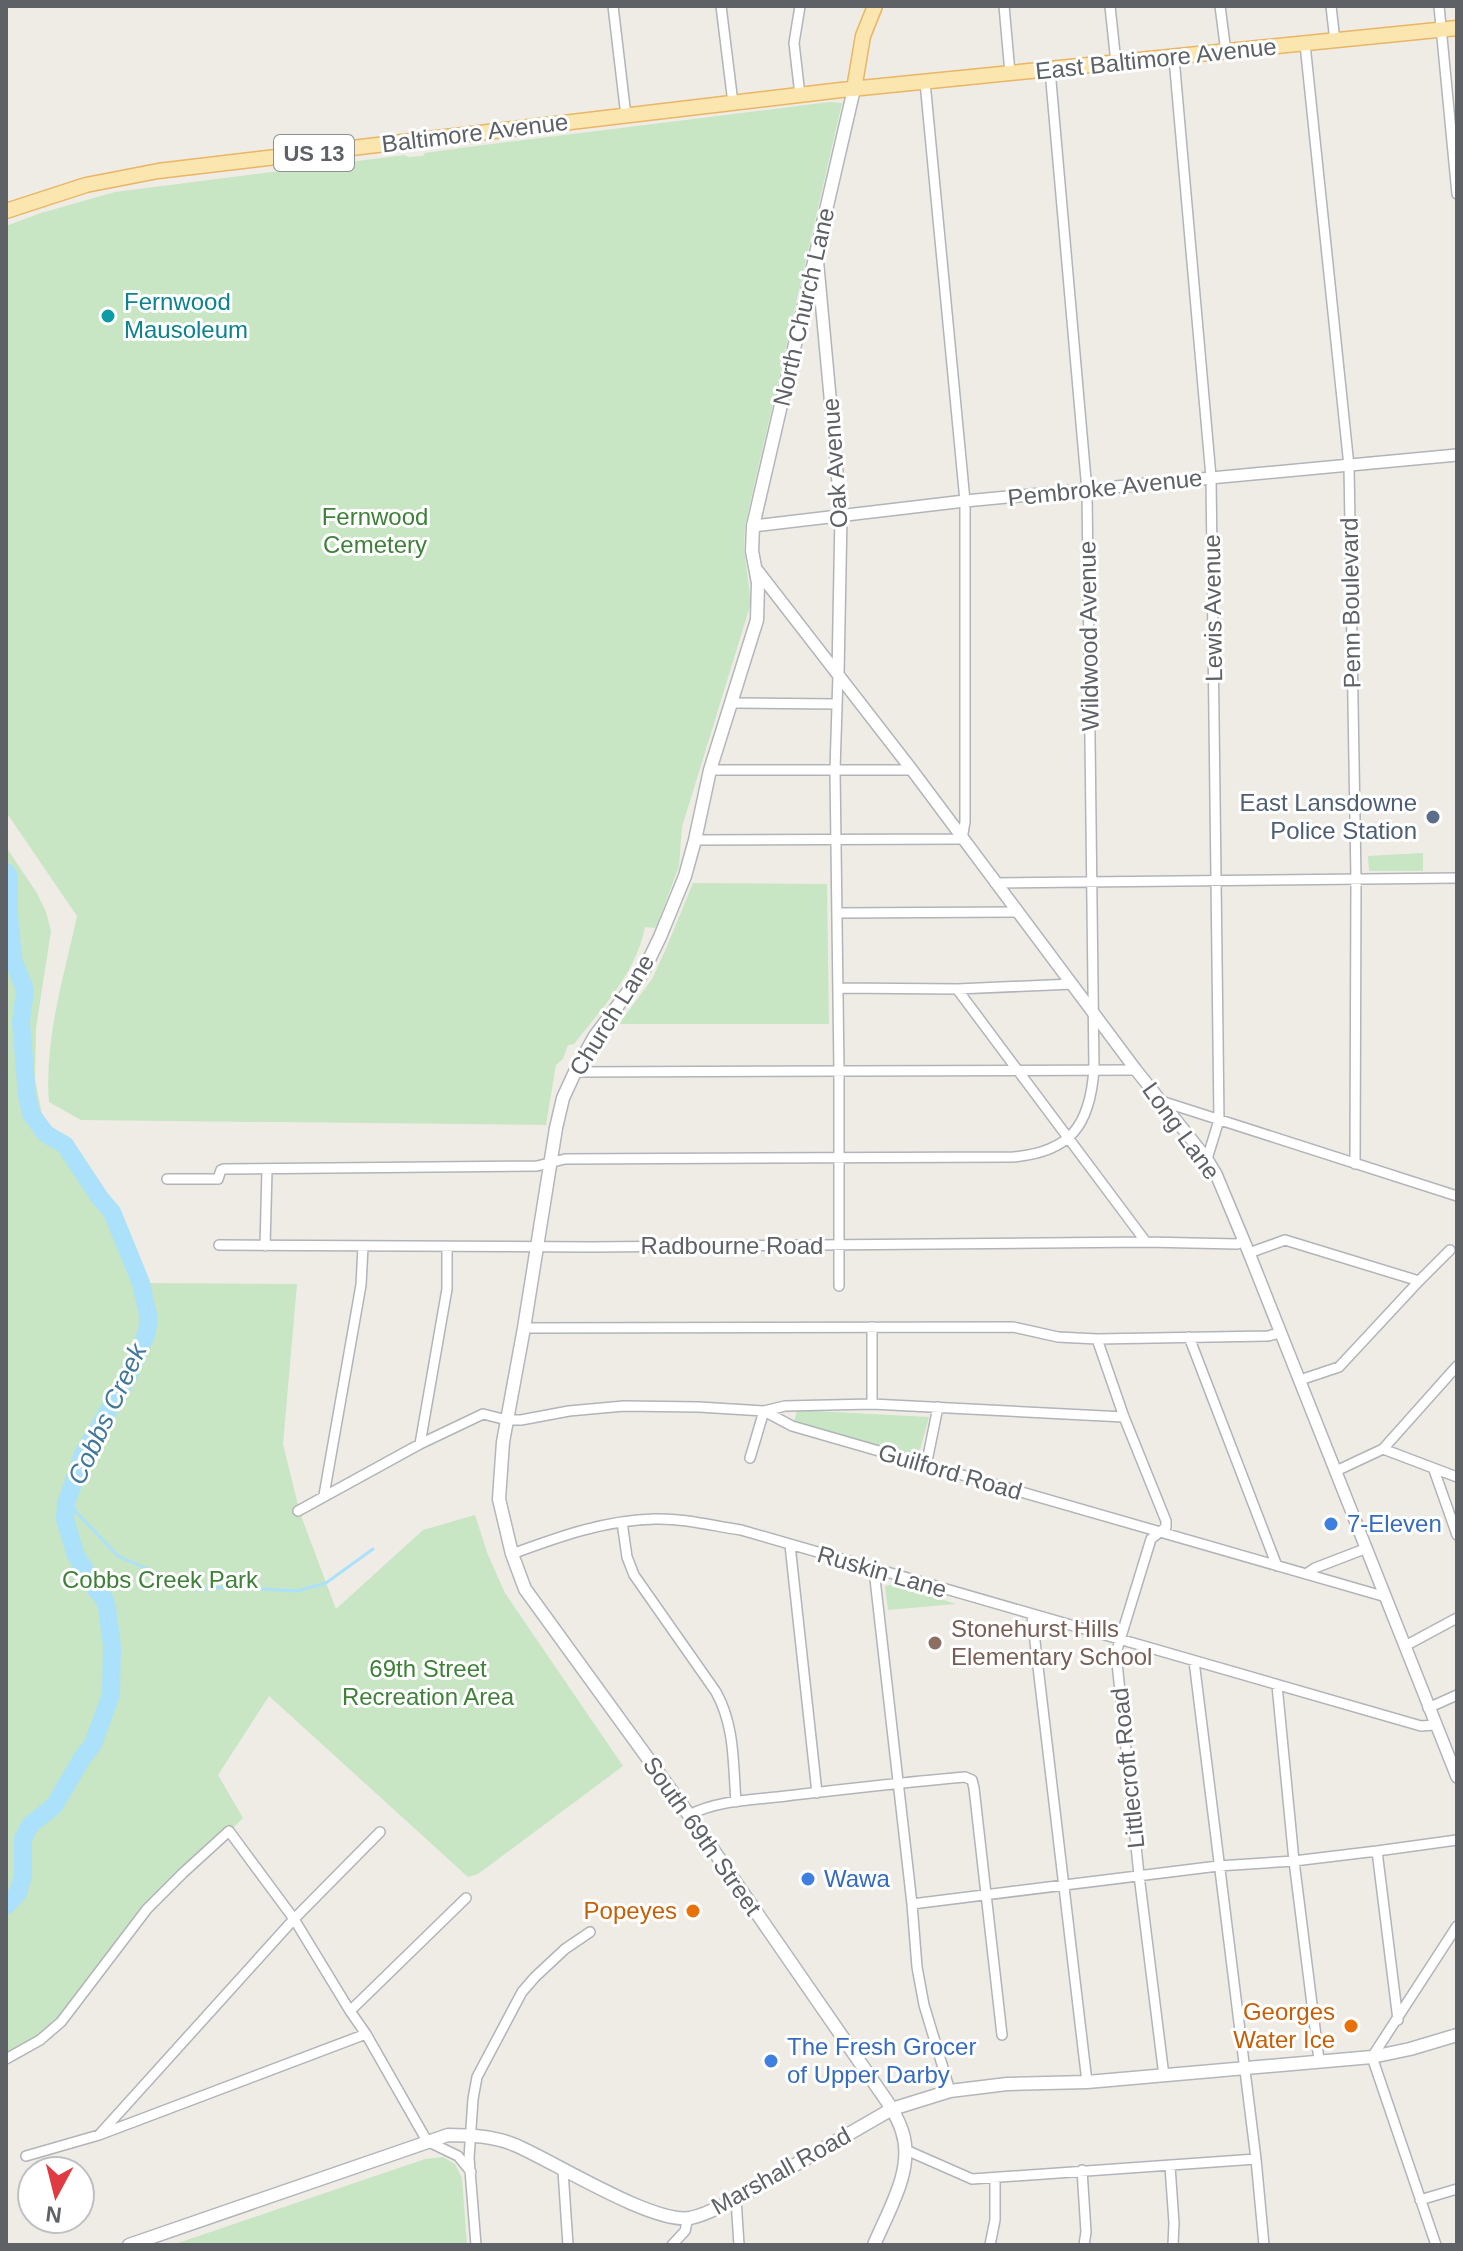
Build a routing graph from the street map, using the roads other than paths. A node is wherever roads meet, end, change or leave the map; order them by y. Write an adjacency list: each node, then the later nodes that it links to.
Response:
1 (613, 6): 23 (street)
2 (721, 6): 22 (street)
3 (800, 6): 21 (street)
4 (1004, 6): 18 (street)
5 (1110, 6): 16 (street)
6 (1220, 6): 14 (street)
7 (1331, 6): 12 (street)
8 (1439, 6): 11 (street)
9 (872, 9): 20 (main road)
10 (1457, 28): 11 (main road, East Baltimore Avenue)
11 (1441, 30): 12 (main road, East Baltimore Avenue); 24 (street)
12 (1335, 41): 13 (main road, East Baltimore Avenue)
13 (1305, 44): 14 (main road, East Baltimore Avenue); 28 (street, Penn Boulevard)
14 (1226, 52): 15 (main road, East Baltimore Avenue)
15 (1174, 58): 16 (main road, East Baltimore Avenue); 29 (street, Lewis Avenue)
16 (1116, 63): 17 (main road, East Baltimore Avenue)
17 (1050, 70): 18 (main road, East Baltimore Avenue); 30 (street, Wildwood Avenue)
18 (1010, 73): 19 (main road, East Baltimore Avenue)
19 (925, 82): 20 (main road, East Baltimore Avenue); 31 (street)
20 (854, 89): 21 (main road, Baltimore Avenue / US 13); 26 (main road, North Church Lane)
21 (800, 95): 22 (main road, Baltimore Avenue / US 13)
22 (733, 103): 23 (main road, Baltimore Avenue / US 13)
23 (626, 116): 25 (main road, Baltimore Avenue / US 13)
24 (1457, 194)
25 (6, 211)
26 (816, 251): 32 (street, Oak Avenue); 33 (main road, North Church Lane)
27 (1457, 455): 28 (street, Pembroke Avenue)
28 (1349, 466): 29 (street, Pembroke Avenue); 45 (street, Penn Boulevard)
29 (1211, 477): 30 (street, Pembroke Avenue); 46 (street, Lewis Avenue)
30 (1087, 491): 31 (street, Pembroke Avenue); 47 (street, Wildwood Avenue)
31 (965, 501): 32 (street, Pembroke Avenue); 42 (street)
32 (841, 515): 33 (street, Pembroke Avenue); 35 (street, Oak Avenue)
33 (753, 526): 34 (main road, Church Lane)
34 (756, 570): 35 (street, Long Lane); 36 (main road, Church Lane)
35 (838, 675): 37 (street); 40 (street, Long Lane)
36 (732, 703): 37 (street); 38 (main road, Church Lane)
37 (836, 704): 39 (street)
38 (710, 770): 39 (street); 43 (main road, Church Lane)
39 (835, 770): 40 (street); 41 (street)
40 (912, 770): 42 (street, Long Lane)
41 (836, 839): 42 (street); 43 (street); 50 (street)
42 (962, 839): 48 (street, Long Lane)
43 (695, 840): 58 (main road, Church Lane)
44 (1457, 878): 45 (street)
45 (1356, 879): 46 (street); 66 (street, Penn Boulevard)
46 (1216, 881): 47 (street); 61 (street, Lewis Avenue)
47 (1093, 882): 48 (street); 54 (street, Wildwood Avenue)
48 (995, 883): 49 (street, Long Lane)
49 (1017, 912): 50 (street); 51 (street, Long Lane)
50 (838, 913): 52 (street)
51 (1073, 984): 53 (street); 54 (street, Long Lane)
52 (839, 988): 53 (street); 59 (street)
53 (957, 989): 57 (street)
54 (1094, 1011): 55 (street, Wildwood Avenue); 56 (street, Long Lane)
55 (1094, 1069): 56 (street); 57 (street); 62 (street, Wildwood Avenue)
56 (1136, 1070): 60 (street, Long Lane)
57 (1019, 1071): 59 (street); 62 (street)
58 (575, 1072): 59 (street); 65 (main road, Church Lane)
59 (839, 1072): 63 (street)
60 (1161, 1101): 61 (street); 64 (street, Long Lane)
61 (1219, 1120): 64 (street, Lewis Avenue); 66 (street)
62 (1070, 1138): 63 (street); 70 (street)
63 (839, 1158): 65 (street); 72 (street)
64 (1207, 1159): 77 (street, Long Lane)
65 (551, 1163): 67 (street); 76 (main road, Church Lane)
66 (1355, 1164): 69 (street)
67 (267, 1170): 68 (street); 73 (street)
68 (167, 1179)
69 (1457, 1196)
70 (1146, 1242): 72 (street, Radbourne Road); 77 (street, Radbourne Road)
71 (219, 1245): 73 (street, Radbourne Road)
72 (839, 1245): 76 (street, Radbourne Road); 80 (street)
73 (265, 1246): 74 (street, Radbourne Road)
74 (363, 1247): 75 (street, Radbourne Road); 102 (street)
75 (447, 1247): 76 (street, Radbourne Road); 95 (street)
76 (537, 1247): 82 (main road, Church Lane)
77 (1247, 1247): 79 (street, Radbourne Road); 83 (street, Long Lane)
78 (1450, 1250): 79 (street)
79 (1419, 1281): 88 (street)
80 (839, 1286)
81 (872, 1327): 82 (street); 85 (street); 90 (street)
82 (524, 1328): 94 (main road, Church Lane)
83 (1280, 1333): 84 (street); 88 (street, Long Lane)
84 (1189, 1337): 85 (street); 110 (street)
85 (1097, 1339): 93 (street)
86 (1457, 1366): 87 (street)
87 (1444, 1379): 89 (street); 96 (street)
88 (1300, 1380): 100 (street, Long Lane)
89 (1457, 1383)
90 (872, 1404): 91 (street); 92 (street)
91 (938, 1407): 93 (street); 98 (street)
92 (764, 1411): 94 (street, Guilford Road); 97 (street); 98 (street, Guilford Road)
93 (1124, 1417): 105 (street)
94 (507, 1420): 95 (street, Guilford Road); 109 (main road, South 69th Street)
95 (420, 1444): 102 (street, Guilford Road)
96 (1383, 1449): 99 (street); 100 (street)
97 (750, 1458)
98 (926, 1466): 105 (street, Guilford Road)
99 (1434, 1470): 101 (street); 106 (street)
100 (1336, 1471): 108 (street, Long Lane)
101 (1457, 1477)
102 (324, 1495): 103 (street, Guilford Road)
103 (298, 1511)
104 (622, 1522): 107 (street, Ruskin Lane); 109 (street, Ruskin Lane); 126 (street)
105 (1161, 1532): 110 (street, Guilford Road); 116 (street, Littlecroft Road)
106 (1457, 1535)
107 (790, 1545): 111 (street, Ruskin Lane); 125 (street)
108 (1367, 1548): 112 (street); 113 (street, Long Lane)
109 (512, 1554): 127 (main road, South 69th Street)
110 (1277, 1566): 112 (street, Guilford Road)
111 (874, 1570): 114 (street, Ruskin Lane); 124 (street)
112 (1306, 1574): 113 (street, Guilford Road)
113 (1386, 1597): 117 (street, Long Lane)
114 (1032, 1616): 116 (street, Ruskin Lane); 134 (street)
115 (1457, 1618): 117 (street)
116 (1121, 1640): 118 (street, Ruskin Lane); 133 (street, Littlecroft Road)
117 (1405, 1646): 121 (street, Long Lane)
118 (1194, 1661): 119 (street, Ruskin Lane); 132 (street)
119 (1277, 1685): 122 (street, Ruskin Lane); 131 (street)
120 (1457, 1695): 121 (street)
121 (1428, 1708): 122 (street, Long Lane)
122 (1435, 1725): 123 (street, Long Lane)
123 (1457, 1777)
124 (898, 1783): 125 (street); 135 (street); 137 (street)
125 (817, 1793): 126 (street)
126 (736, 1802): 127 (street)
127 (689, 1815): 153 (main road, South 69th Street)
128 (380, 1832): 138 (street)
129 (1457, 1840): 130 (street)
130 (1377, 1851): 131 (street); 142 (street)
131 (1294, 1861): 132 (street); 148 (street)
132 (1218, 1866): 133 (street); 149 (street)
133 (1139, 1875): 134 (street); 150 (street, Littlecroft Road)
134 (1063, 1886): 135 (street); 151 (street)
135 (987, 1896): 137 (street); 143 (street)
136 (466, 1898): 141 (street)
137 (912, 1904): 152 (street)
138 (294, 1919): 141 (street); 147 (street); 154 (street)
139 (1457, 1926): 142 (street)
140 (590, 1932): 155 (street)
141 (350, 2011): 144 (street)
142 (1398, 2020): 146 (street)
143 (1001, 2030)
144 (366, 2034): 154 (street); 156 (street)
145 (1457, 2035): 146 (main road, Marshall Road)
146 (1372, 2057): 148 (main road, Marshall Road); 167 (street)
147 (6, 2059)
148 (1319, 2060): 149 (main road, Marshall Road)
149 (1243, 2068): 150 (main road, Marshall Road); 159 (street)
150 (1164, 2076): 151 (main road, Marshall Road)
151 (1087, 2082): 152 (main road, Marshall Road)
152 (950, 2091): 153 (main road, Marshall Road)
153 (892, 2109): 157 (main road, South 69th Street); 166 (main road, Marshall Road)
154 (99, 2135): 158 (street)
155 (471, 2135): 156 (main road, Marshall Road); 162 (main road, Marshall Road); 163 (street)
156 (427, 2141): 163 (street); 169 (main road, Marshall Road)
157 (906, 2150): 164 (street); 174 (main road)
158 (29, 2155)
159 (1256, 2159): 160 (street); 178 (street)
160 (1170, 2166): 161 (street); 177 (street)
161 (1082, 2170): 164 (street); 176 (street)
162 (563, 2171): 168 (main road, Marshall Road); 171 (street)
163 (471, 2172): 170 (street)
164 (995, 2178): 175 (street)
165 (1457, 2189): 167 (street)
166 (736, 2199): 168 (main road, Marshall Road); 173 (street)
167 (1420, 2200): 179 (street)
168 (688, 2218): 172 (street)
169 (129, 2245)
170 (476, 2245)
171 (568, 2245)
172 (672, 2245)
173 (739, 2245)
174 (874, 2245)
175 (990, 2245)
176 (1084, 2245)
177 (1173, 2245)
178 (1264, 2245)
179 (1436, 2245)

